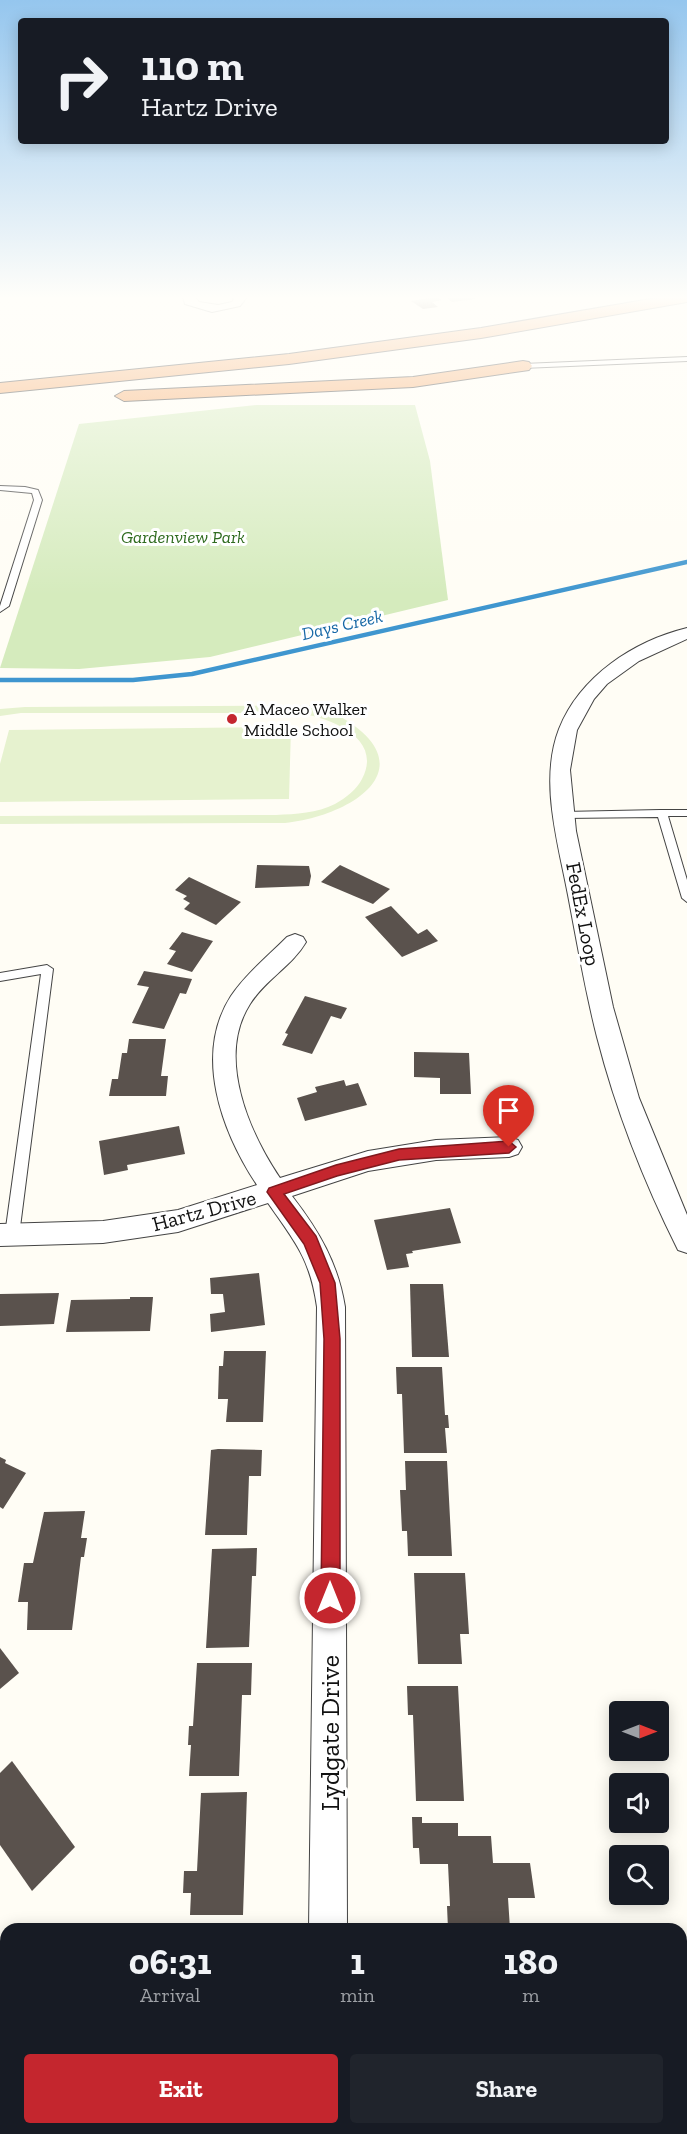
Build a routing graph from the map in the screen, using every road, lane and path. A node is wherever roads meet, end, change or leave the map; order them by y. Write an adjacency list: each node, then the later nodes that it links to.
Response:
1 (68, 397): 2 (highway); 3 (highway); 4 (highway)
2 (72, 397)
3 (115, 397)
4 (0, 403)
5 (0, 488): 6 (lane)
6 (0, 610)
7 (687, 633): 10 (street, FedEx Loop)
8 (662, 813): 9 (lane); 10 (lane); 11 (lane)
9 (687, 813)
10 (563, 815): 17 (street, FedEx Loop)
11 (687, 898)
12 (296, 942): 15 (street, Lydgate Drive)
13 (0, 977): 16 (lane)
14 (509, 1147): 15 (street, Hartz Drive)
15 (274, 1192): 16 (street, Hartz Drive); 18 (street, Lydgate Drive)
16 (6, 1235)
17 (687, 1242)
18 (328, 1923)

